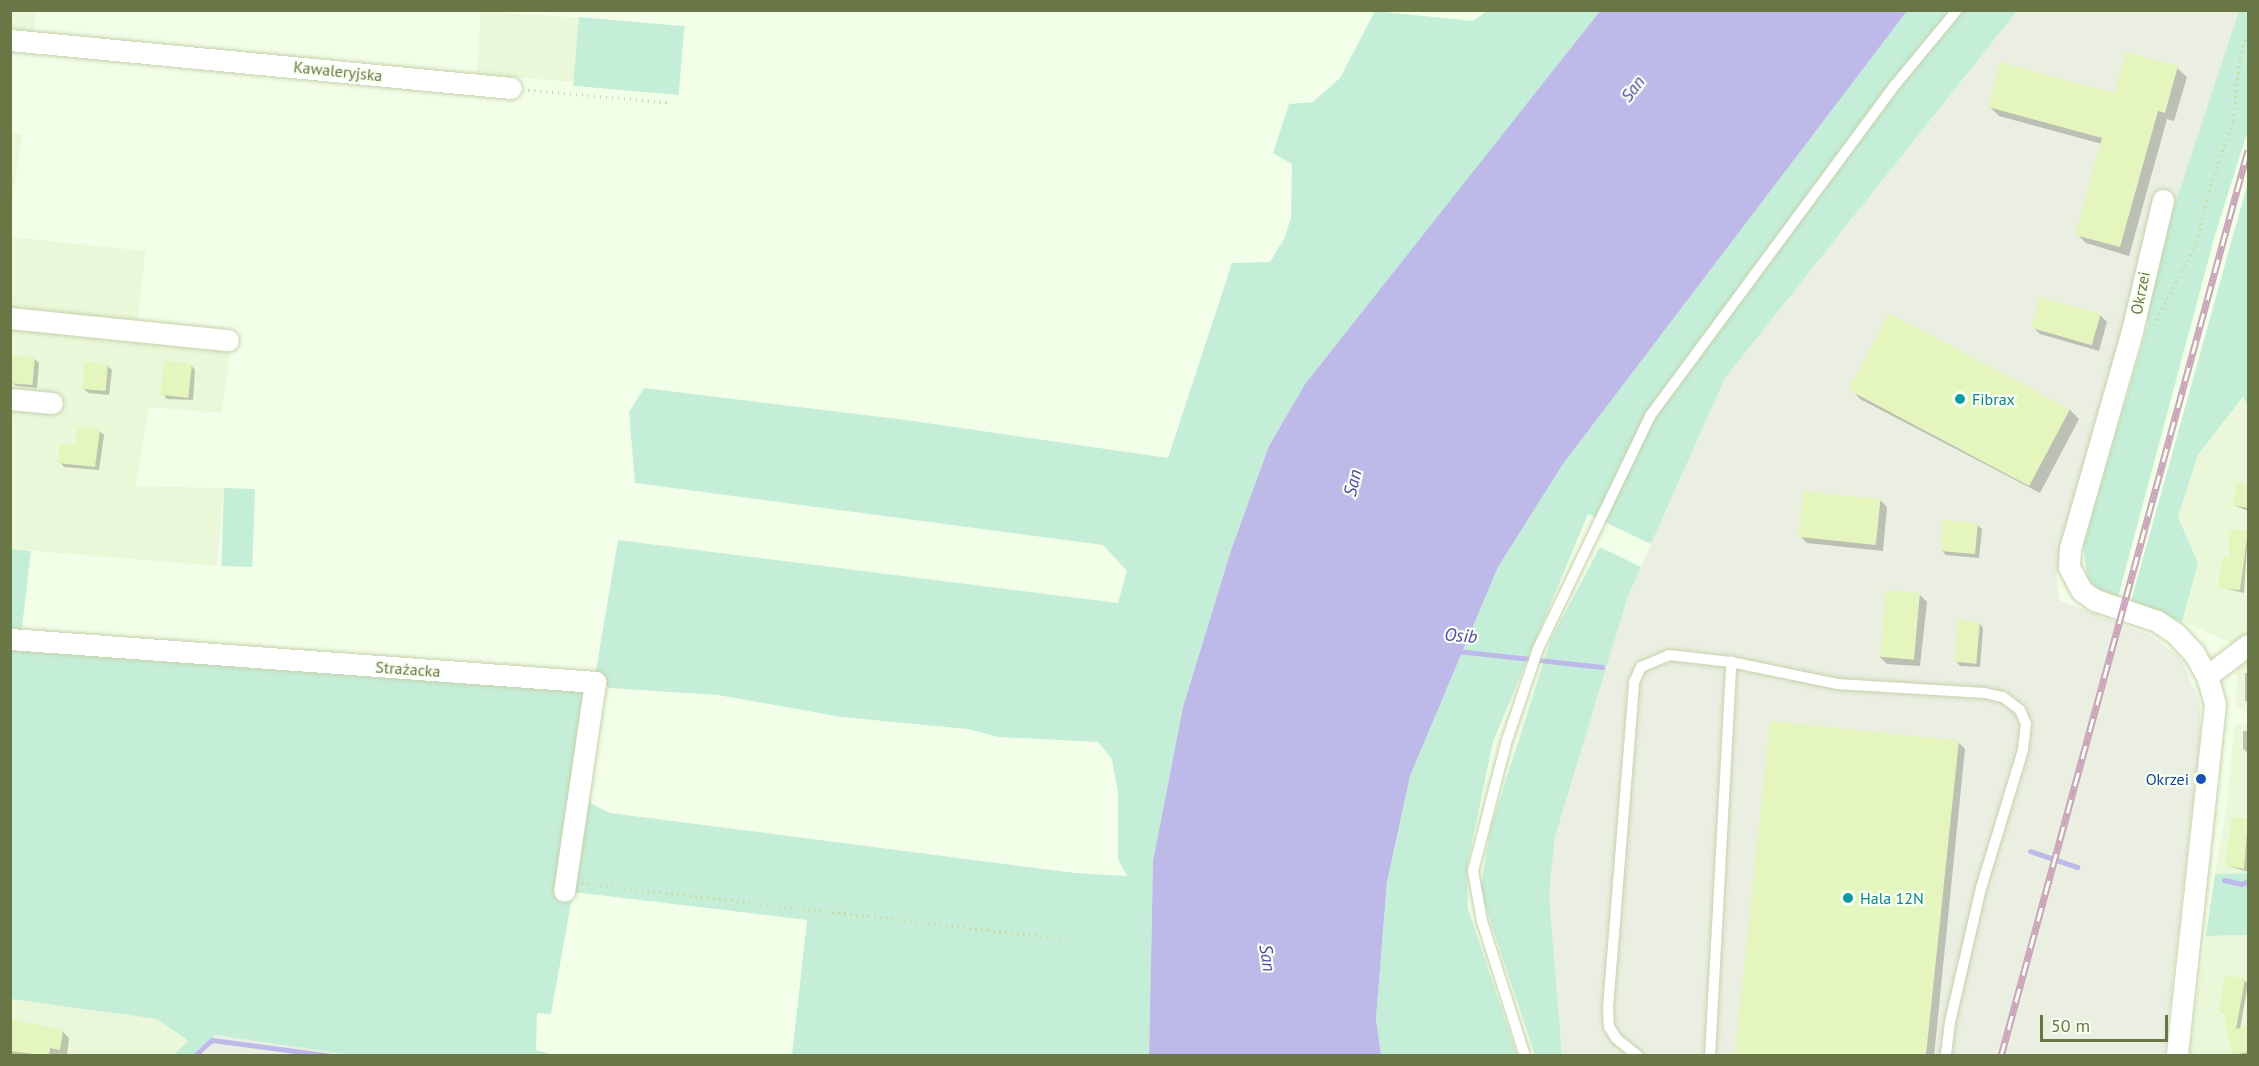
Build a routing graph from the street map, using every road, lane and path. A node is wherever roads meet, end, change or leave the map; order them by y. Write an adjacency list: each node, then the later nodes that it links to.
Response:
1 (1957, 10): 18 (lane)
2 (2248, 30): 8 (path)
3 (10, 40): 4 (street, Kawaleryjska)
4 (511, 88): 5 (path)
5 (667, 102)
6 (2163, 200): 15 (street, Okrzei)
7 (10, 318): 9 (street)
8 (2154, 327)
9 (228, 340)
10 (10, 399): 11 (street)
11 (52, 403)
12 (10, 639): 16 (street, Strażacka)
13 (2248, 645): 15 (street)
14 (1731, 662): 19 (lane); 20 (lane); 21 (lane)
15 (2207, 676): 22 (street, Okrzei)
16 (565, 886): 17 (path)
17 (1061, 938)
18 (1525, 1056)
19 (1638, 1056)
20 (1710, 1056)
21 (1946, 1056)
22 (2177, 1056)

